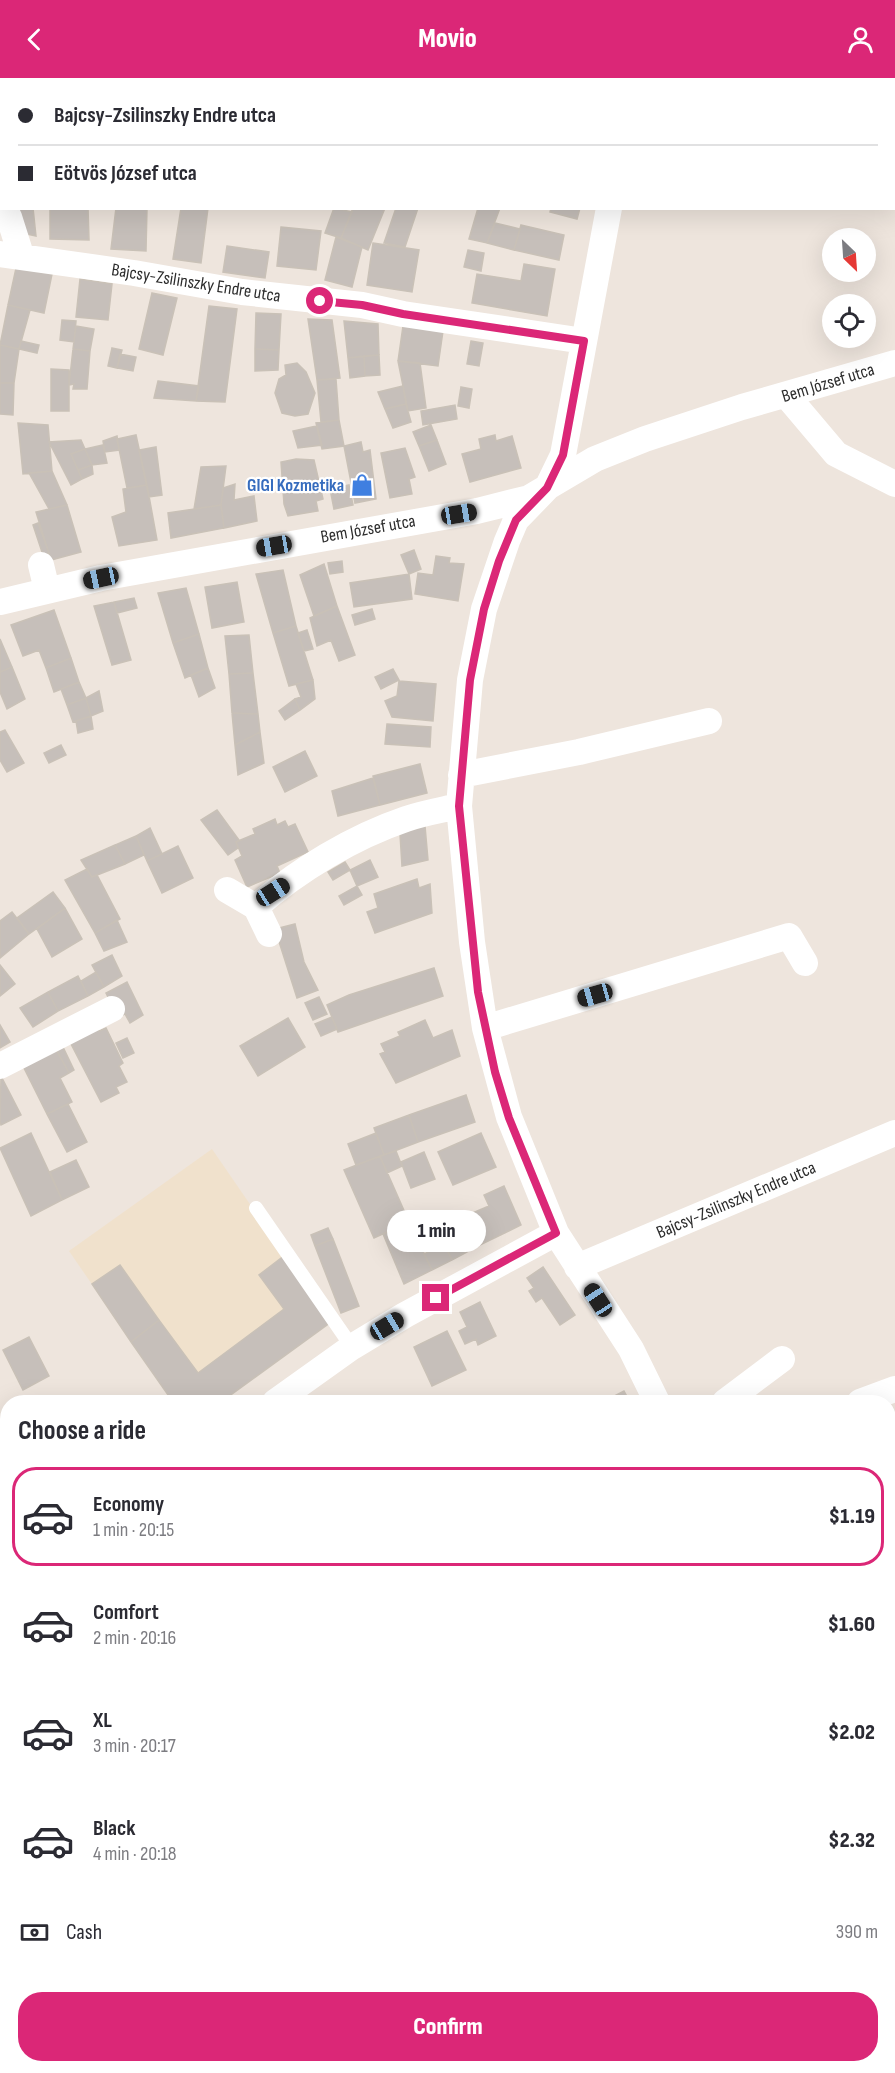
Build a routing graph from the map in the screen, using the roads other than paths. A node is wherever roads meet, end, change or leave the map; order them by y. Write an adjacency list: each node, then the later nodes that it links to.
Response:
1 (3, 210): 3 (street, Bajcsy-Zsilinszky Endre utca)
2 (609, 210): 4 (street)
3 (10, 255): 4 (street, Bajcsy-Zsilinszky Endre utca)
4 (584, 341): 8 (street)
5 (895, 363): 6 (street, Bem József utca)
6 (787, 396): 7 (street); 8 (street, Bem József utca)
7 (895, 484)
8 (547, 488): 10 (street, Bem József utca); 13 (street)
9 (41, 565): 10 (street)
10 (47, 590): 11 (street, Bem József utca)
11 (0, 602)
12 (710, 721): 13 (street)
13 (461, 775): 14 (street)
14 (459, 806): 16 (street); 20 (street)
15 (227, 890): 16 (street)
16 (256, 907): 17 (street)
17 (269, 934)
18 (805, 963): 20 (street)
19 (112, 1009): 21 (street)
20 (485, 1028): 24 (street)
21 (0, 1066)
22 (895, 1133): 25 (street, Bajcsy-Zsilinszky Endre utca)
23 (256, 1208): 26 (lane)
24 (556, 1233): 25 (street); 26 (street)
25 (577, 1267): 30 (street)
26 (352, 1347): 29 (street)
27 (782, 1359): 31 (street)
28 (895, 1389): 32 (street)
29 (285, 1395)
30 (654, 1395)
31 (734, 1395)
32 (879, 1395)

